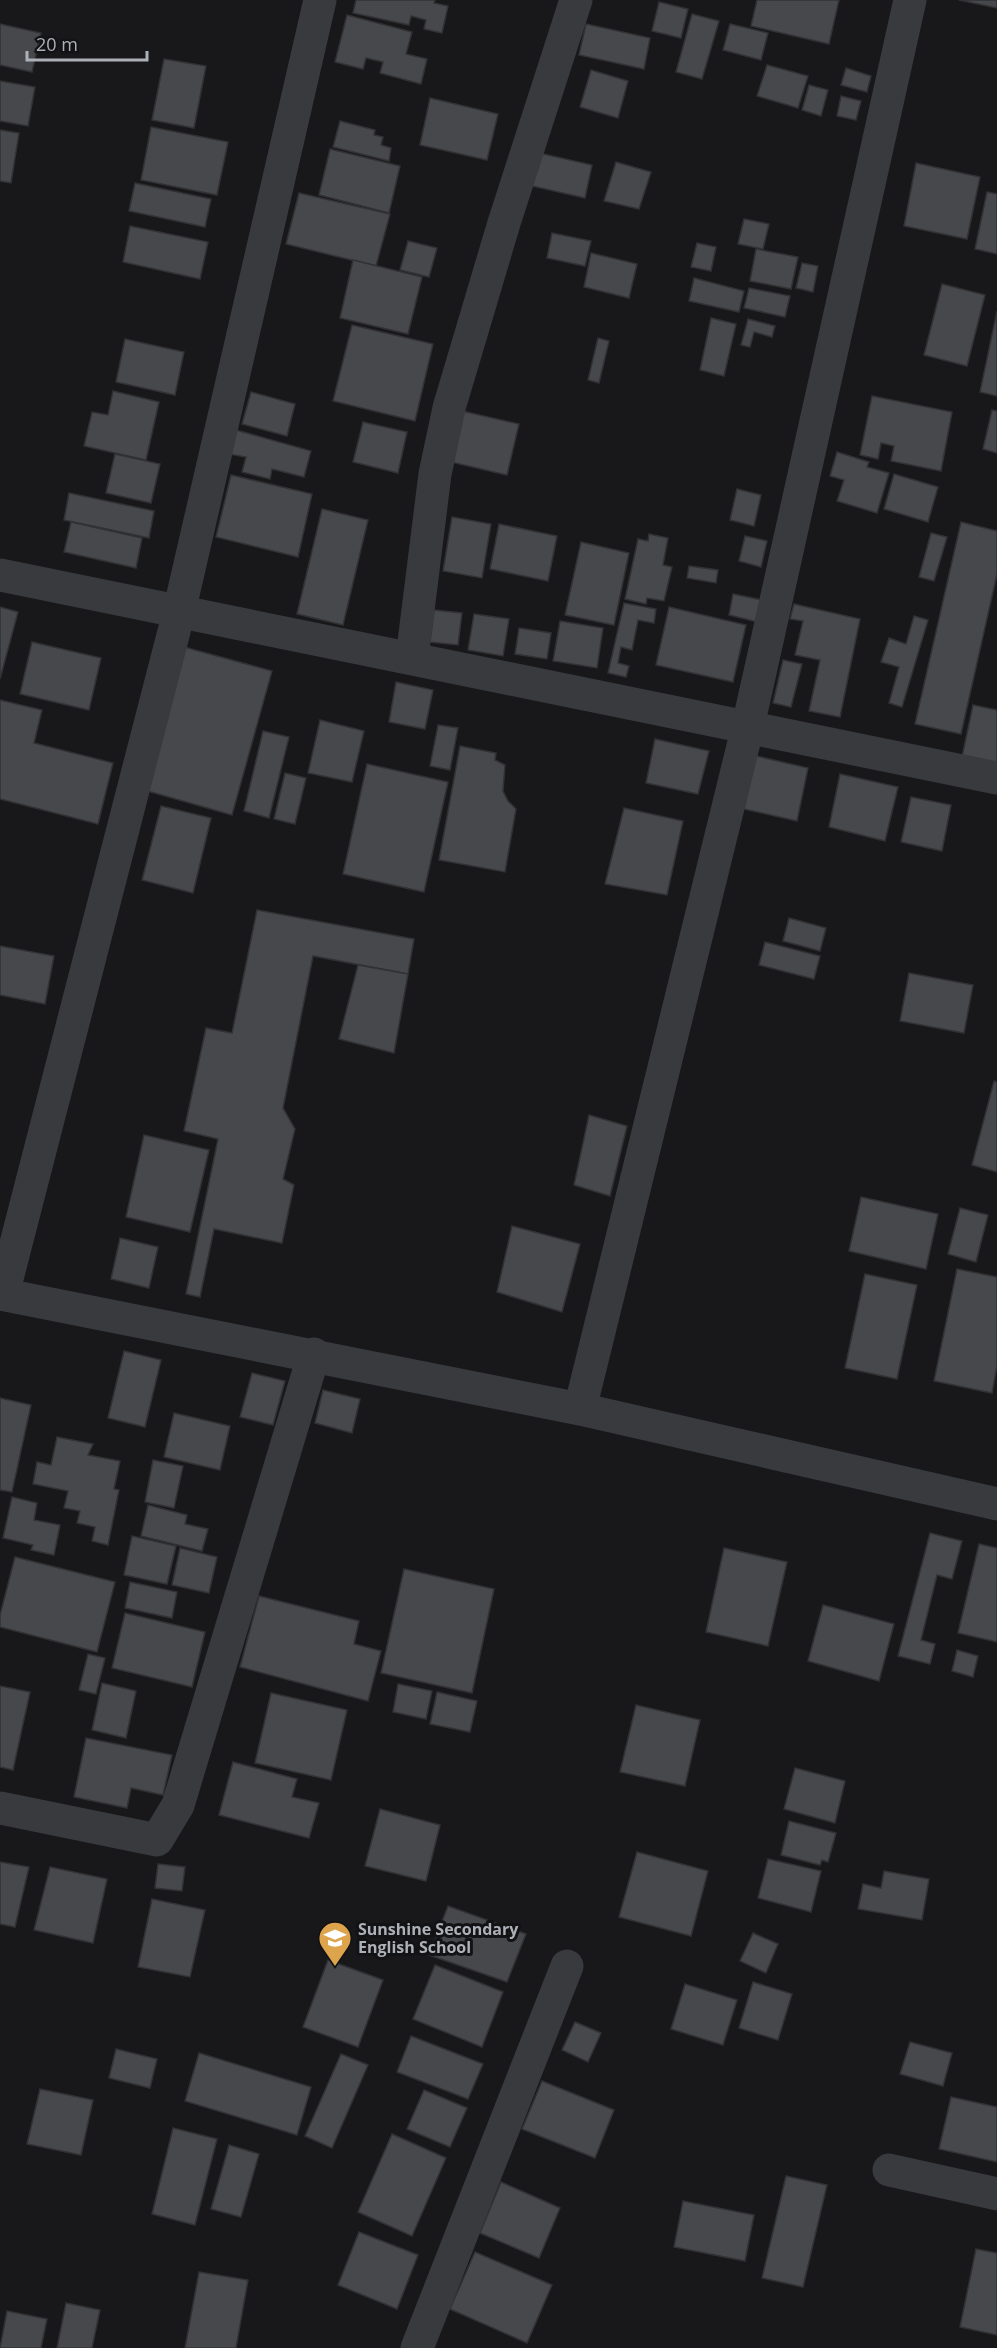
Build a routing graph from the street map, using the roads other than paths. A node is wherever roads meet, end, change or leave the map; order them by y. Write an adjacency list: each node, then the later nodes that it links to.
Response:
1 (320, 0): 5 (street)
2 (576, 0): 6 (street)
3 (910, 0): 7 (street)
4 (0, 575): 5 (street)
5 (179, 612): 6 (street); 9 (street)
6 (412, 658): 7 (street)
7 (748, 726): 8 (street); 11 (street)
8 (997, 778)
9 (1, 1294): 10 (street)
10 (314, 1354): 11 (street); 13 (street)
11 (580, 1409): 12 (street)
12 (997, 1504)
13 (0, 1808)
14 (567, 1966): 17 (street)
15 (889, 2170): 16 (street)
16 (997, 2194)
17 (417, 2348)

